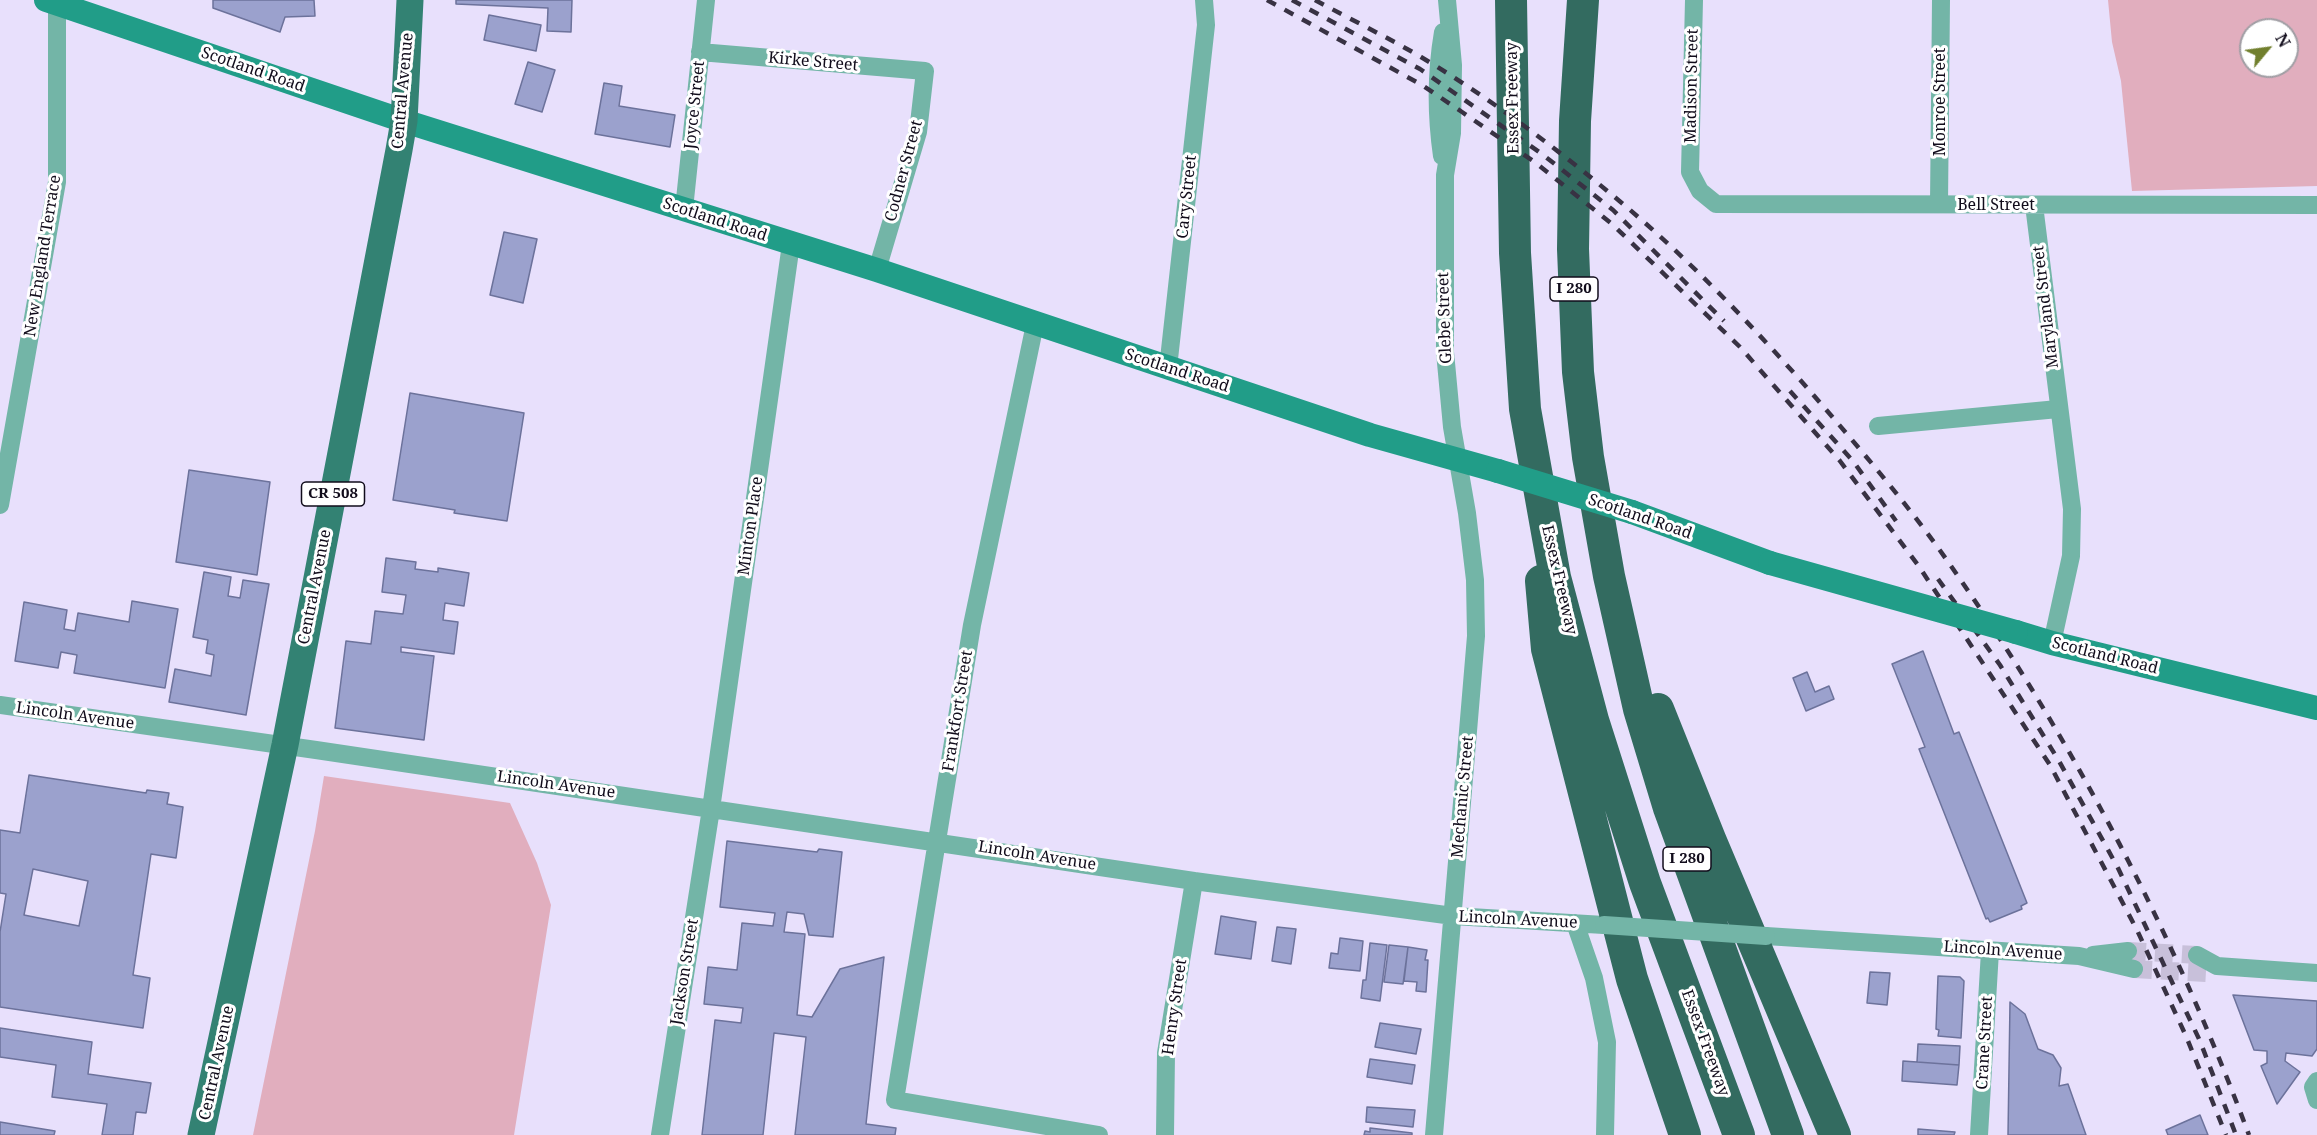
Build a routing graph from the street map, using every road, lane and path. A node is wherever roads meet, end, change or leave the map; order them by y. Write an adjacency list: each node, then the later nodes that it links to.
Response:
1 (410, 0): 14 (main road, Central Avenue / CR 508)
2 (706, 0): 12 (street, Joyce Street)
3 (1204, 0): 11 (street, Cary Street)
4 (1216, 0): 11 (street, Cary Street)
5 (1511, 0): 25 (highway, Essex Freeway / I 280)
6 (1583, 0): 29 (highway, I 280)
7 (1694, 0): 15 (street, Madison Street)
8 (1941, 0): 16 (street, Monroe Street)
9 (54, 1): 14 (main road, Scotland Road); 28 (street, New England Terrace)
10 (1447, 4): 27 (street, Glebe Street)
11 (1206, 25): 23 (street, Cary Street)
12 (700, 52): 13 (street, Kirke Street); 19 (street, Joyce Street)
13 (925, 71): 21 (street, Codner Street)
14 (404, 121): 19 (main road, Scotland Road); 33 (main road, Central Avenue / CR 508)
15 (1690, 172): 16 (street, Bell Street)
16 (1939, 204): 17 (street, Bell Street)
17 (2034, 205): 18 (street, Bell Street); 24 (street, Maryland Street)
18 (2317, 206)
19 (684, 209): 20 (main road, Scotland Road)
20 (791, 244): 21 (main road, Scotland Road); 34 (street, Minton Place)
21 (877, 270): 22 (main road, Scotland Road)
22 (1035, 324): 23 (main road, Scotland Road); 35 (street, Frankfort Street)
23 (1168, 368): 27 (main road, Scotland Road)
24 (2058, 409): 26 (street); 30 (street, Maryland Street)
25 (1524, 410): 53 (highway); 54 (highway, Essex Freeway / I 280)
26 (1878, 426)
27 (1458, 460): 30 (main road, Scotland Road, bridge); 37 (street, Mechanic Street)
28 (0, 505)
29 (1609, 576): 55 (highway, I 280); 56 (highway)
30 (2052, 644): 32 (main road, Scotland Road)
31 (0, 705): 33 (street, Lincoln Avenue)
32 (2317, 708)
33 (285, 745): 34 (street, Lincoln Avenue); 47 (main road, Central Avenue / CR 508)
34 (711, 808): 35 (street, Lincoln Avenue); 48 (street, Jackson Street)
35 (938, 841): 36 (street, Lincoln Avenue); 49 (street, Frankfort Street)
36 (1194, 880): 37 (street, Lincoln Avenue); 50 (street, Henry Street)
37 (1453, 916): 38 (street, Lincoln Avenue); 51 (street, Mechanic Street)
38 (1575, 923): 39 (street, Lincoln Avenue, bridge); 52 (street)
39 (1990, 951): 42 (street, Lincoln Avenue); 57 (street, Crane Street)
40 (2128, 951): 42 (street, Lincoln Avenue)
41 (2197, 955): 44 (street)
42 (2079, 957): 43 (street, Lincoln Avenue)
43 (2134, 969)
44 (2317, 973)
45 (2317, 1081): 46 (street)
46 (2317, 1100)
47 (201, 1135)
48 (660, 1135)
49 (1099, 1135)
50 (1165, 1135)
51 (1434, 1135)
52 (1605, 1135)
53 (1685, 1135)
54 (1739, 1135)
55 (1788, 1135)
56 (1835, 1135)
57 (1979, 1135)

